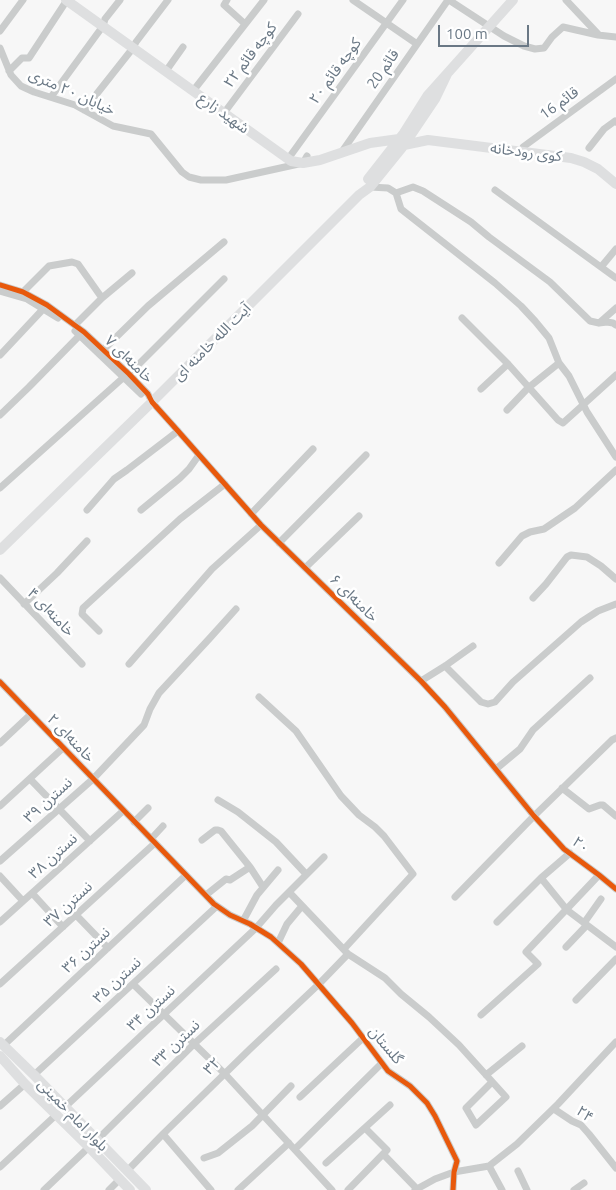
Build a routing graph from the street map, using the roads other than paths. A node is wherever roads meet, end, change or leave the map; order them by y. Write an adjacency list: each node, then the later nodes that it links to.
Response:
1 (23, 0): 17 (street)
2 (70, 0): 13 (street, شهید زارع); 25 (street)
3 (120, 0): 13 (street)
4 (168, 0): 21 (street)
5 (264, 0): 14 (street)
6 (353, 0): 15 (street)
7 (404, 0): 15 (street, کوچه قائم ۲۰)
8 (448, 0): 16 (street); 20 (street, قائم 20)
9 (513, 0): 16 (street, آیت الله خامنه ای)
10 (566, 0): 18 (street)
11 (223, 2): 14 (street)
12 (298, 14): 31 (street, کوچه قائم ۲۲)
13 (104, 23): 21 (street, شهید زارع); 29 (street)
14 (245, 24): 28 (street)
15 (386, 24): 20 (street); 39 (street, کوچه قائم ۲۰)
16 (489, 26): 18 (street); 26 (street, آیت الله خامنه ای)
17 (0, 31)
18 (598, 35): 19 (street)
19 (616, 37)
20 (417, 44): 37 (street, قائم 20)
21 (135, 45): 24 (street, شهید زارع); 30 (street)
22 (183, 47): 24 (street)
23 (0, 48): 25 (street, خیابان ۲۰ متری)
24 (168, 69): 28 (street, شهید زارع)
25 (9, 71): 29 (street, خیابان ۲۰ متری)
26 (447, 74): 33 (street, آیت الله خامنه ای); 34 (street, آیت الله خامنه ای)
27 (616, 78): 38 (street, قائم 16)
28 (195, 88): 31 (street, شهید زارع)
29 (51, 97): 30 (street, خیابان ۲۰ متری)
30 (84, 110): 40 (street, خیابان ۲۰ متری)
31 (226, 110): 39 (street, شهید زارع)
32 (616, 122): 36 (street)
33 (418, 124): 34 (street, آیت الله خامنه ای); 35 (street)
34 (402, 139): 35 (street, کوی رودخانه); 37 (street, شهید زارع); 42 (street, آیت الله خامنه ای); 45 (street, آیت الله خامنه ای)
35 (428, 140): 38 (street, کوی رودخانه)
36 (589, 148)
37 (343, 150): 40 (street, شهید زارع)
38 (522, 152): 41 (street, کوی رودخانه)
39 (290, 156): 40 (street, شهید زارع)
40 (305, 160)
41 (616, 184)
42 (370, 187): 44 (street); 45 (street, آیت الله خامنه ای)
43 (495, 190): 48 (street)
44 (396, 192): 59 (street); 65 (street)
45 (359, 195): 71 (street, آیت الله خامنه ای)
46 (224, 242): 63 (street)
47 (616, 250): 48 (street)
48 (601, 267): 50 (street)
49 (132, 273): 55 (street)
50 (616, 278)
51 (224, 279): 67 (street)
52 (0, 285): 54 (street, خامنه‌ای ۷)
53 (0, 291): 54 (street, خامنه‌ای ۷)
54 (22, 295): 55 (street); 56 (street, خامنه‌ای ۷)
55 (102, 298): 60 (street)
56 (45, 307): 60 (street, خامنه‌ای ۷); 62 (street, خامنه‌ای ۷); 64 (street)
57 (616, 308): 59 (street)
58 (462, 318): 66 (street)
59 (598, 323): 61 (street)
60 (75, 325): 63 (street, خامنه‌ای ۷)
61 (616, 325)
62 (80, 335): 67 (street, خامنه‌ای ۷); 74 (street)
63 (103, 350): 67 (street, خامنه‌ای ۷)
64 (0, 355)
65 (559, 363): 69 (street); 72 (street)
66 (508, 364): 69 (street); 70 (street)
67 (126, 375): 71 (street, خامنه‌ای ۷); 82 (street)
68 (616, 375): 72 (street)
69 (528, 388): 72 (street); 73 (street)
70 (481, 389)
71 (152, 402): 75 (street, خامنه‌ای ۶); 90 (street, آیت الله خامنه ای)
72 (583, 404): 79 (street)
73 (507, 410)
74 (0, 416)
75 (178, 431): 77 (street, خامنه‌ای ۶); 83 (street)
76 (313, 449): 85 (street)
77 (199, 455): 81 (street, خامنه‌ای ۶); 84 (street)
78 (366, 455): 89 (street)
79 (616, 457)
80 (616, 470): 91 (street)
81 (224, 484): 85 (street, خامنه‌ای ۶); 99 (street)
82 (0, 488)
83 (87, 510)
84 (141, 510)
85 (251, 514): 87 (street, خامنه‌ای ۶)
86 (359, 516): 92 (street)
87 (262, 525): 89 (street, خامنه‌ای ۶); 102 (street)
88 (86, 541): 96 (street)
89 (279, 543): 92 (street, خامنه‌ای ۶)
90 (0, 550)
91 (499, 563)
92 (305, 568): 105 (street, خامنه‌ای ۶)
93 (0, 578): 96 (street, خامنه‌ای ۴)
94 (616, 579): 95 (street)
95 (533, 598)
96 (24, 604): 101 (street, خامنه‌ای ۴)
97 (616, 604): 103 (street)
98 (236, 609): 114 (street, نسترن ۳۹)
99 (99, 631)
100 (473, 646): 103 (street)
101 (82, 664)
102 (129, 664)
103 (445, 666): 105 (street)
104 (590, 678): 112 (street)
105 (421, 681): 112 (street, خامنه‌ای ۶)
106 (0, 682): 108 (street, خامنه‌ای ۲)
107 (258, 697): 160 (street, ۳۲)
108 (31, 714): 110 (street); 111 (street, خامنه‌ای ۲)
109 (615, 741): 115 (street)
110 (0, 743)
111 (63, 748): 113 (street); 114 (street, خامنه‌ای ۲)
112 (496, 769): 121 (street, خامنه‌ای ۶)
113 (30, 779): 117 (street); 119 (street)
114 (93, 779): 119 (street, نسترن ۳۹); 120 (street, خامنه‌ای ۲)
115 (562, 788): 121 (street); 122 (street)
116 (218, 800): 133 (street)
117 (0, 806)
118 (148, 808): 123 (street)
119 (58, 809): 126 (street); 130 (street, نسترن ۳۹)
120 (124, 811): 123 (street, خامنه‌ای ۲); 126 (street, نسترن ۳۸)
121 (534, 816): 128 (street, ۲۰); 143 (street)
122 (616, 816)
123 (134, 822): 127 (street, خامنه‌ای ۲)
124 (164, 826): 127 (street, نسترن ۳۷)
125 (202, 840): 131 (street)
126 (90, 841): 141 (street, نسترن ۳۸)
127 (153, 841): 134 (street, خامنه‌ای ۲); 149 (street, نسترن ۳۷)
128 (570, 853): 135 (street, ۲۰); 137 (street)
129 (324, 857): 133 (street, نسترن ۳۴)
130 (0, 861)
131 (250, 867): 138 (street); 142 (street)
132 (278, 870): 138 (street)
133 (306, 874): 140 (street, نسترن ۳۴)
134 (186, 875): 142 (street, خامنه‌ای ۲); 159 (street, نسترن ۳۶)
135 (599, 875): 139 (street, ۲۰); 148 (street)
136 (0, 876): 145 (street)
137 (541, 878): 148 (street); 152 (street)
138 (263, 888): 150 (street)
139 (616, 889)
140 (289, 892): 147 (street); 155 (street, نسترن ۳۴)
141 (32, 893): 145 (street, نسترن ۳۸); 154 (street)
142 (206, 895): 146 (street, خامنه‌ای ۲)
143 (455, 897)
144 (601, 899): 153 (street)
145 (23, 901): 151 (street, نسترن ۳۸)
146 (218, 906): 150 (street, گلستان); 164 (street, نسترن ۳۵)
147 (302, 906): 156 (street); 160 (street)
148 (567, 910): 153 (street); 168 (street)
149 (76, 915): 154 (street, نسترن ۳۷); 159 (street)
150 (243, 921): 155 (street, گلستان)
151 (0, 922)
152 (496, 922)
153 (585, 924): 157 (street); 158 (street)
154 (64, 927): 163 (street, نسترن ۳۷)
155 (256, 928): 156 (street, گلستان); 167 (street, نسترن ۳۴)
156 (278, 943): 165 (street, گلستان)
157 (566, 947)
158 (616, 947)
159 (108, 948): 171 (street, نسترن ۳۶)
160 (346, 951): 165 (street, ۳۲); 178 (street)
161 (616, 959): 166 (street)
162 (276, 969): 172 (street, نسترن ۳۳)
163 (0, 984)
164 (134, 984): 167 (street); 177 (street, نسترن ۳۵)
165 (319, 984): 169 (street, گلستان); 176 (street, ۳۲)
166 (576, 1000)
167 (164, 1014): 172 (street); 185 (street, نسترن ۳۴)
168 (481, 1014)
169 (363, 1038): 175 (street, گلستان); 182 (street)
170 (616, 1042): 186 (street)
171 (2, 1044): 177 (street, بلوار امام خمینی)
172 (194, 1044): 176 (street); 191 (street, نسترن ۳۳)
173 (522, 1046): 178 (street)
174 (0, 1056): 180 (street, بلوار امام خمینی)
175 (382, 1063): 193 (street); 202 (street, گلستان)
176 (225, 1074): 187 (street); 190 (street, ۳۲)
177 (34, 1075): 185 (street, بلوار امام خمینی)
178 (486, 1075): 179 (street)
179 (492, 1082): 179 (street)
180 (25, 1084): 184 (street); 188 (street, بلوار امام خمینی)
181 (291, 1086): 187 (street)
182 (300, 1097)
183 (390, 1105): 189 (street)
184 (0, 1106)
185 (65, 1107): 191 (street, بلوار امام خمینی)
186 (554, 1109): 197 (street); 199 (street, ۲۴)
187 (263, 1114): 192 (street); 195 (street)
188 (56, 1115): 191 (street, بلوار امام خمینی); 198 (street)
189 (366, 1128): 194 (street); 196 (street)
190 (163, 1134): 200 (street, ۳۲); 211 (street)
191 (93, 1143): 200 (street, بلوار امام خمینی); 203 (street, بلوار امام خمینی); 207 (street, نسترن ۳۳)
192 (289, 1143): 193 (street); 212 (street)
193 (295, 1149): 213 (street)
194 (383, 1154): 205 (street); 214 (street)
195 (204, 1158)
196 (326, 1163)
197 (488, 1166): 202 (street); 216 (street)
198 (0, 1167)
199 (616, 1168)
200 (127, 1171): 210 (street, بلوار امام خمینی)
201 (518, 1171): 206 (street)
202 (454, 1172): 205 (street); 215 (street, گلستان)
203 (120, 1179): 208 (street); 209 (street, بلوار امام خمینی)
204 (584, 1183): 217 (street)
205 (416, 1189)
206 (525, 1189)
207 (44, 1190)
208 (109, 1190)
209 (130, 1190)
210 (146, 1190)
211 (211, 1190)
212 (238, 1190)
213 (332, 1190)
214 (348, 1190)
215 (453, 1190)
216 (502, 1190)
217 (574, 1190)

